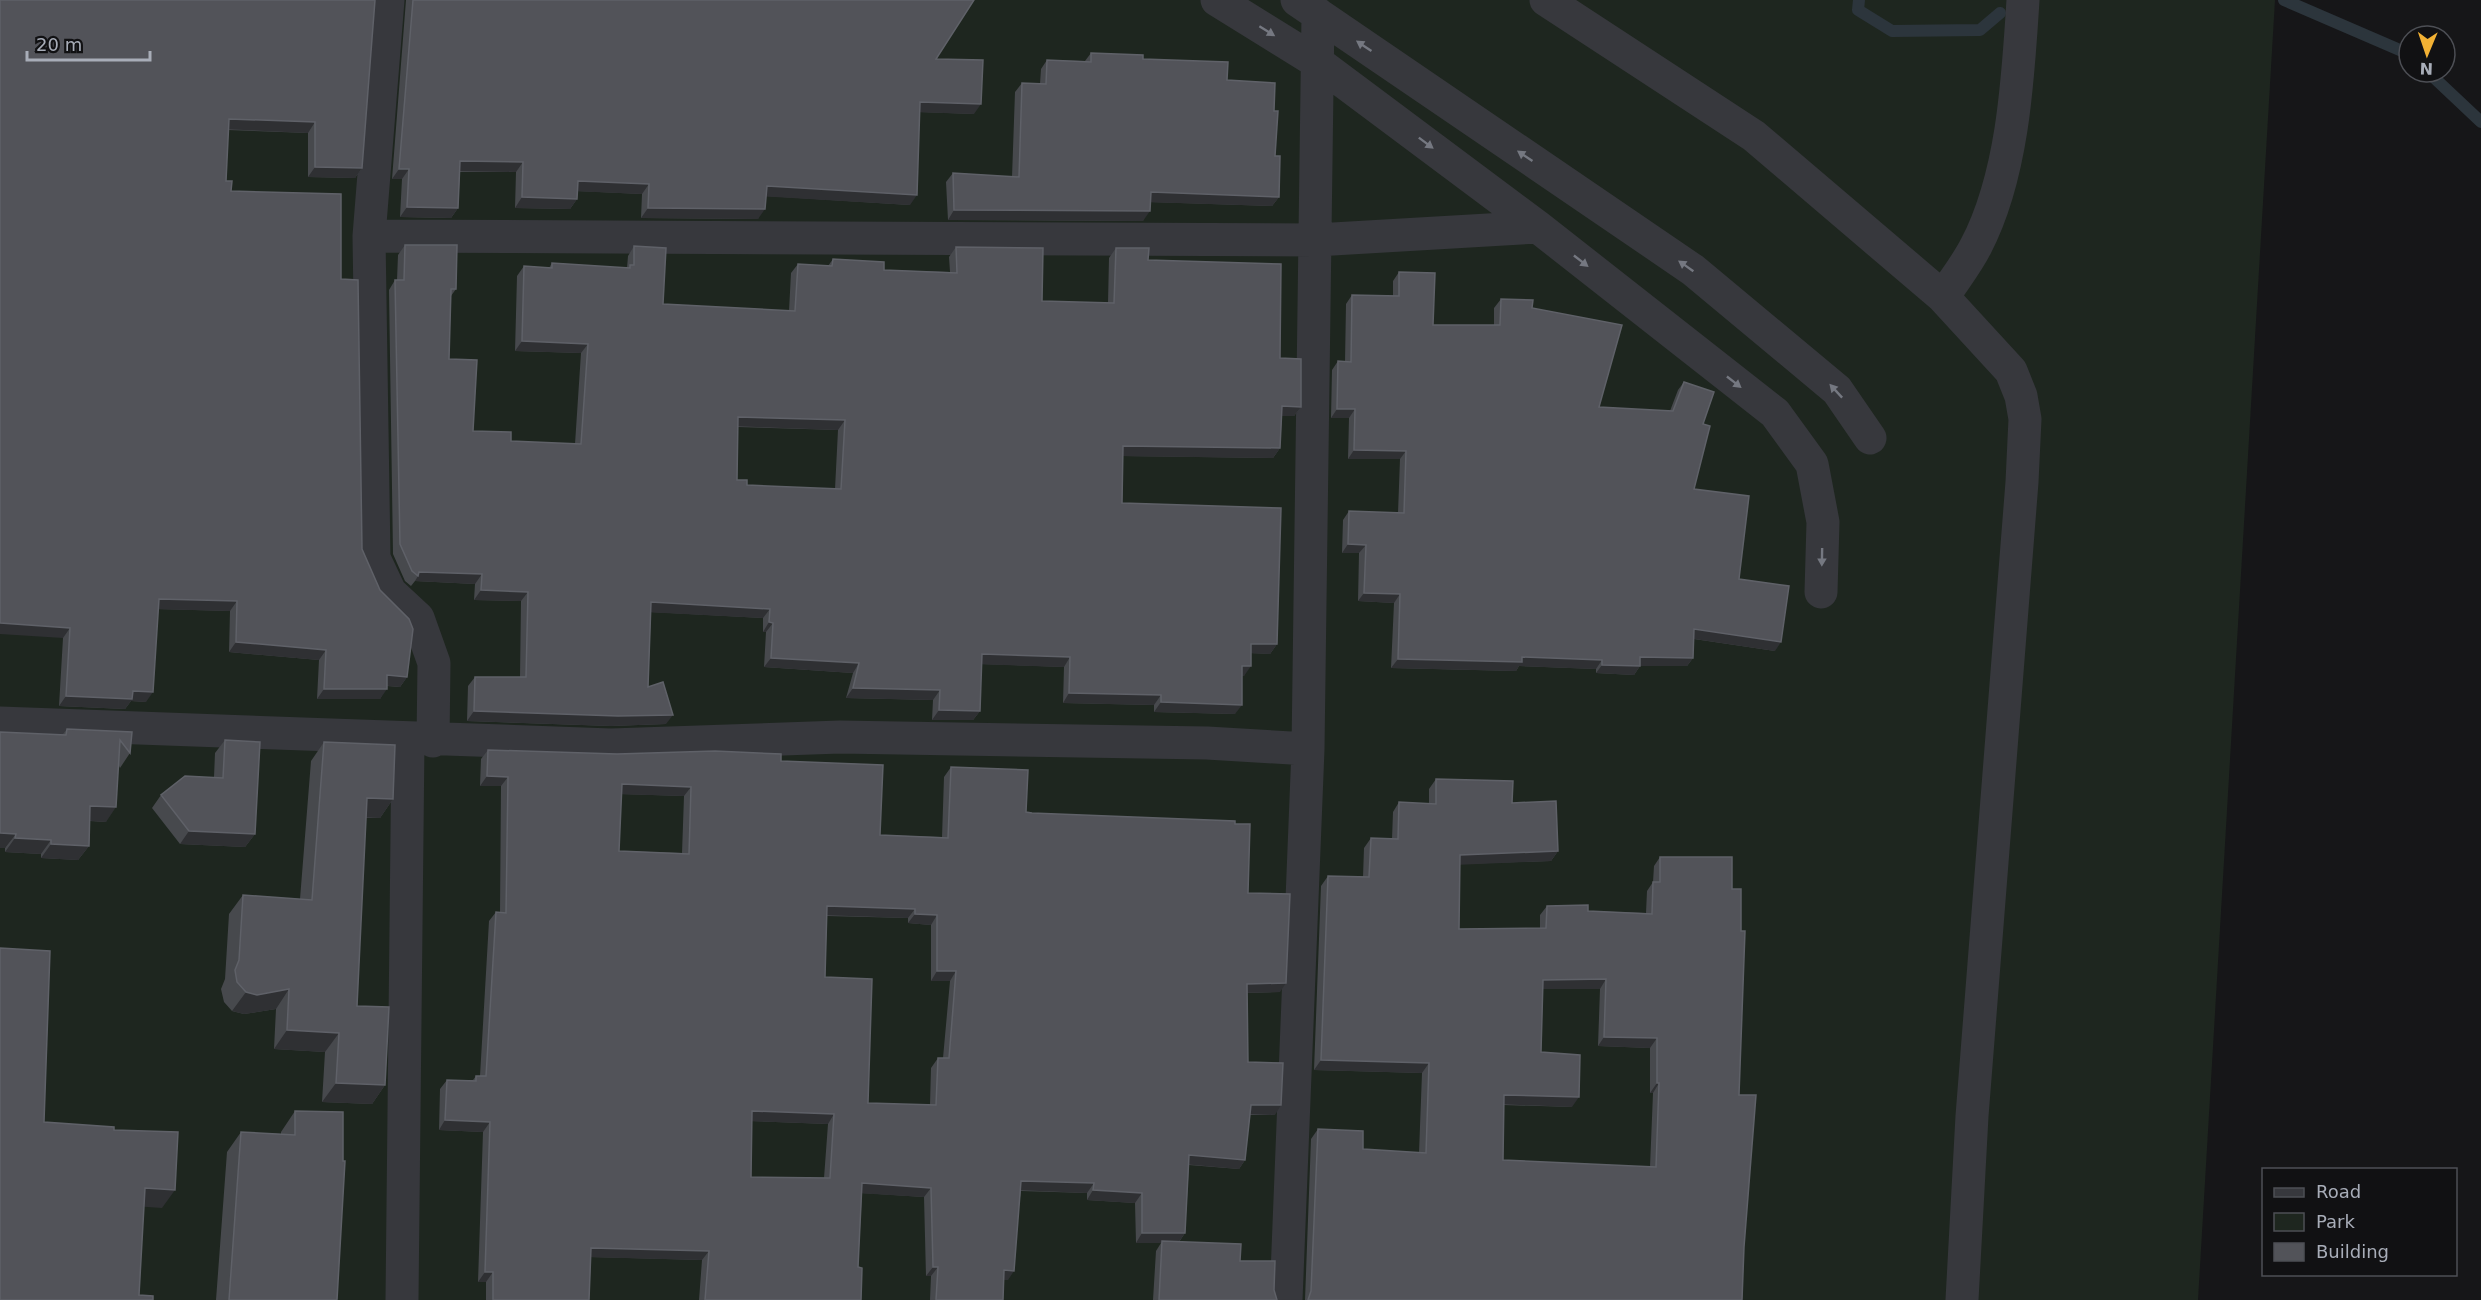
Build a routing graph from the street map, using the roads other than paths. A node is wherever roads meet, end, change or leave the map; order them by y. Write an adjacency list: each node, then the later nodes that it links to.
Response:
1 (388, 0): 8 (street)
2 (1217, 0): 6 (street, one-way to 6)
3 (1546, 0): 10 (street)
4 (2023, 0): 10 (street)
5 (1307, 7): 6 (street); 11 (street, one-way to 5)
6 (1317, 62): 7 (street, one-way to 7); 9 (street)
7 (1538, 227): 9 (street); 12 (street, one-way to 12)
8 (369, 236): 9 (street); 14 (street)
9 (1316, 240): 15 (street)
10 (1943, 297): 18 (street)
11 (1870, 438)
12 (1821, 592)
13 (0, 723): 14 (street)
14 (420, 740): 15 (street); 16 (street)
15 (1308, 749): 17 (street)
16 (402, 1300)
17 (1287, 1300)
18 (1962, 1300)

